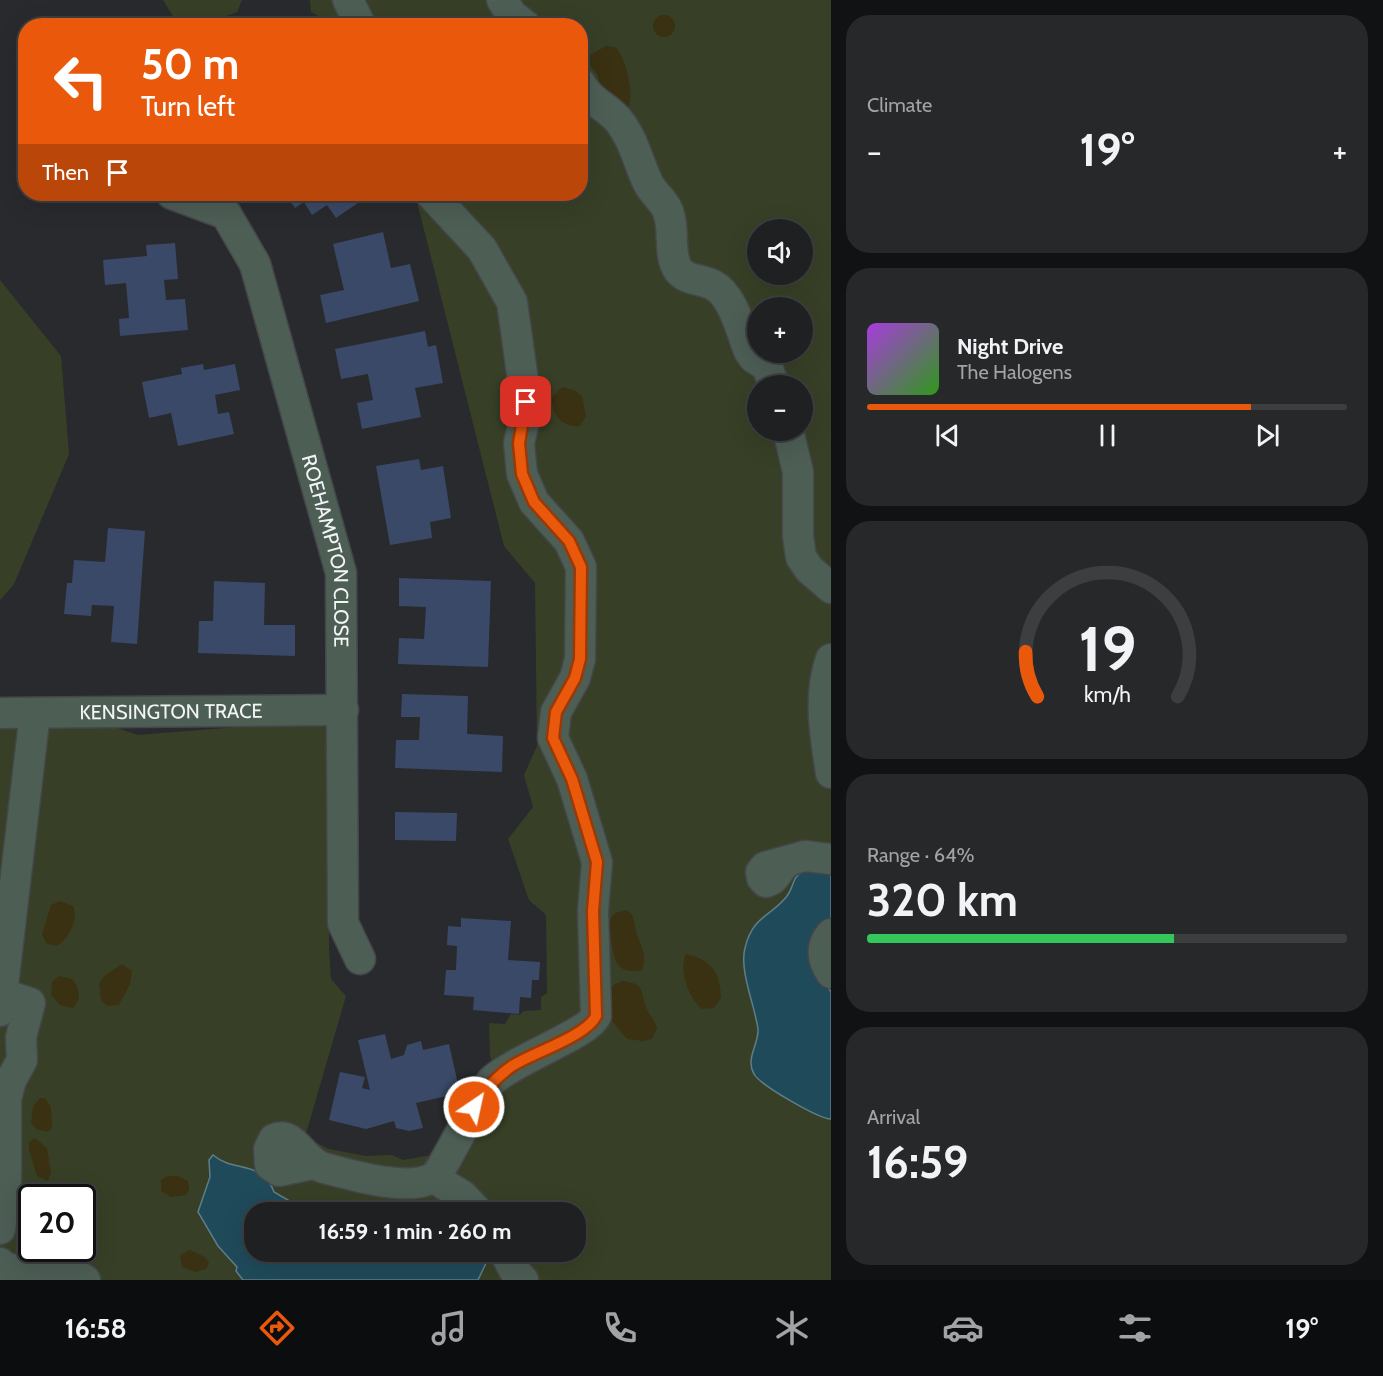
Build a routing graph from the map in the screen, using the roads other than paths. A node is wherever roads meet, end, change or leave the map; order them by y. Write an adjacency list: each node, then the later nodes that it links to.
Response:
1 (348, 0): 3 (street)
2 (502, 0): 4 (street)
3 (357, 18)
4 (516, 18)
5 (588, 94): 8 (street)
6 (191, 201): 12 (street, ROEHAMPTON CLOSE)
7 (437, 201): 23 (street)
8 (770, 375)
9 (791, 441): 10 (street)
10 (831, 588)
11 (831, 659): 15 (street)
12 (343, 710): 14 (street, KENSINGTON TRACE); 19 (street, ROEHAMPTON CLOSE)
13 (0, 713): 14 (street, KENSINGTON TRACE)
14 (35, 713): 21 (street)
15 (831, 773)
16 (831, 859): 17 (street)
17 (788, 862)
18 (831, 934): 20 (street)
19 (360, 959)
20 (831, 973)
21 (1, 999): 25 (street)
22 (312, 1164): 23 (street)
23 (439, 1174): 24 (street)
24 (469, 1202)
25 (0, 1229)
26 (510, 1262): 29 (street)
27 (0, 1263): 28 (street)
28 (85, 1280)
29 (523, 1280)

